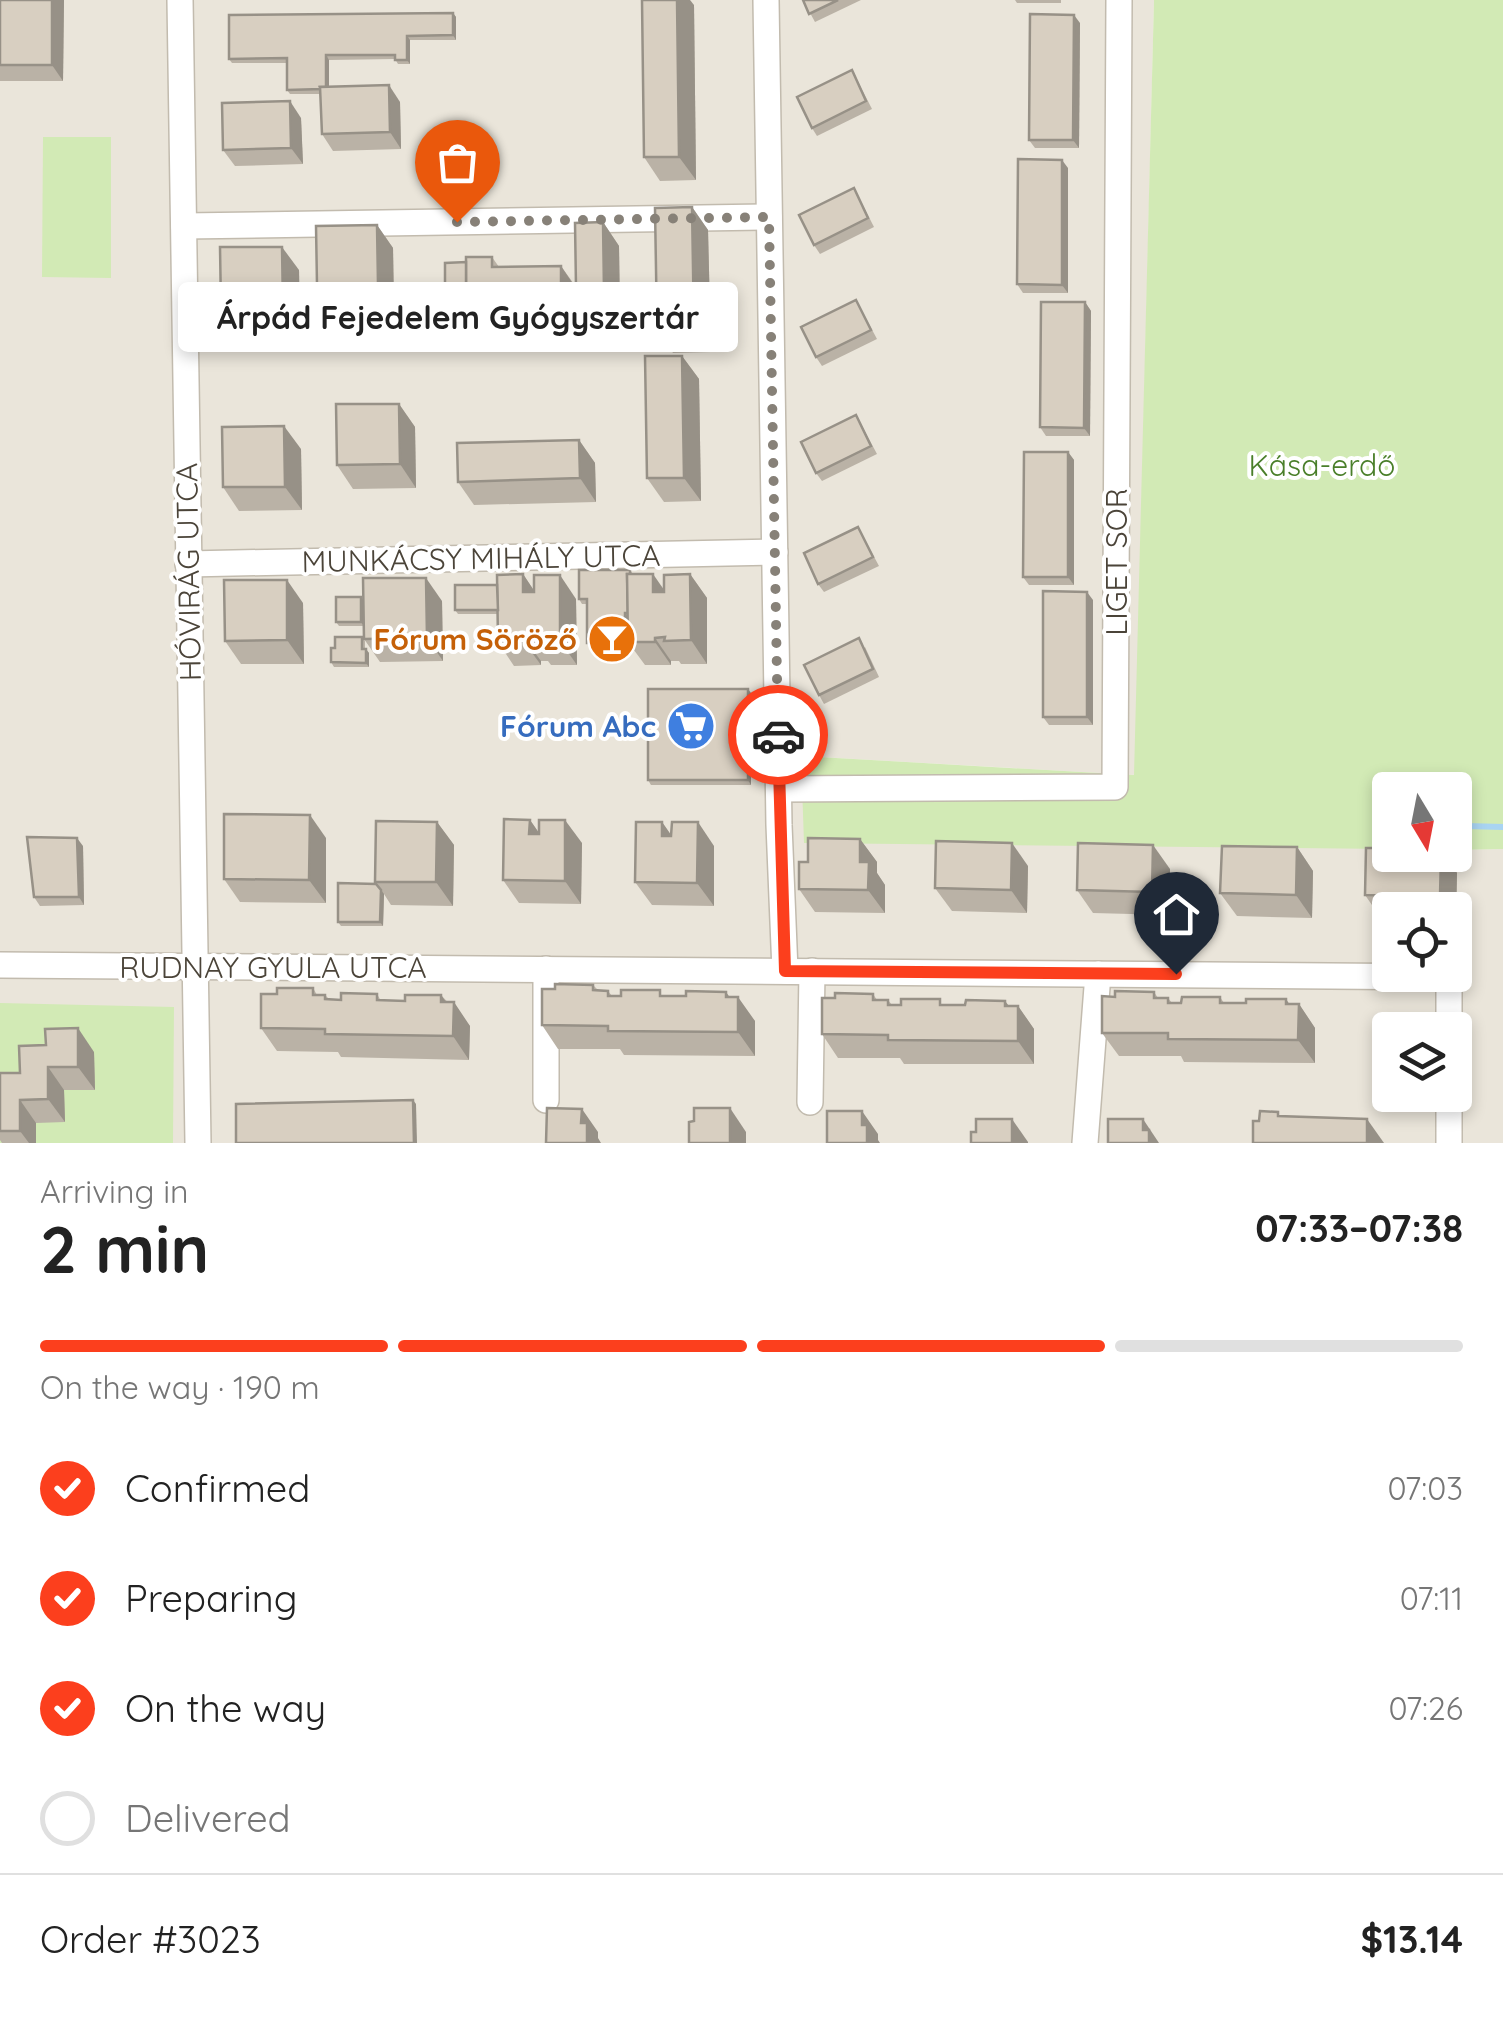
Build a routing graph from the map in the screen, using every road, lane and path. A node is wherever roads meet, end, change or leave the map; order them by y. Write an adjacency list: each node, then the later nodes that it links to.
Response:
1 (180, 0): 5 (street, HÓVIRÁG UTCA)
2 (766, 0): 4 (street)
3 (1119, 0): 8 (street, LIGET SOR)
4 (769, 217): 5 (street); 6 (street)
5 (184, 226): 7 (street, HÓVIRÁG UTCA)
6 (774, 552): 7 (street, MUNKÁCSY MIHÁLY UTCA); 8 (street)
7 (188, 564): 10 (street, HÓVIRÁG UTCA)
8 (778, 789): 12 (street)
9 (0, 965): 10 (street, RUDNAY GYULA UTCA)
10 (197, 966): 11 (street, RUDNAY GYULA UTCA); 19 (street, HÓVIRÁG UTCA)
11 (546, 969): 12 (street, RUDNAY GYULA UTCA); 16 (street)
12 (785, 971): 13 (street, RUDNAY GYULA UTCA)
13 (812, 971): 14 (street, RUDNAY GYULA UTCA); 17 (street)
14 (1098, 974): 15 (street, RUDNAY GYULA UTCA); 20 (street)
15 (1372, 976)
16 (546, 1100)
17 (810, 1102)
18 (1449, 1112): 21 (street)
19 (198, 1143)
20 (1085, 1143)
21 (1449, 1143)

